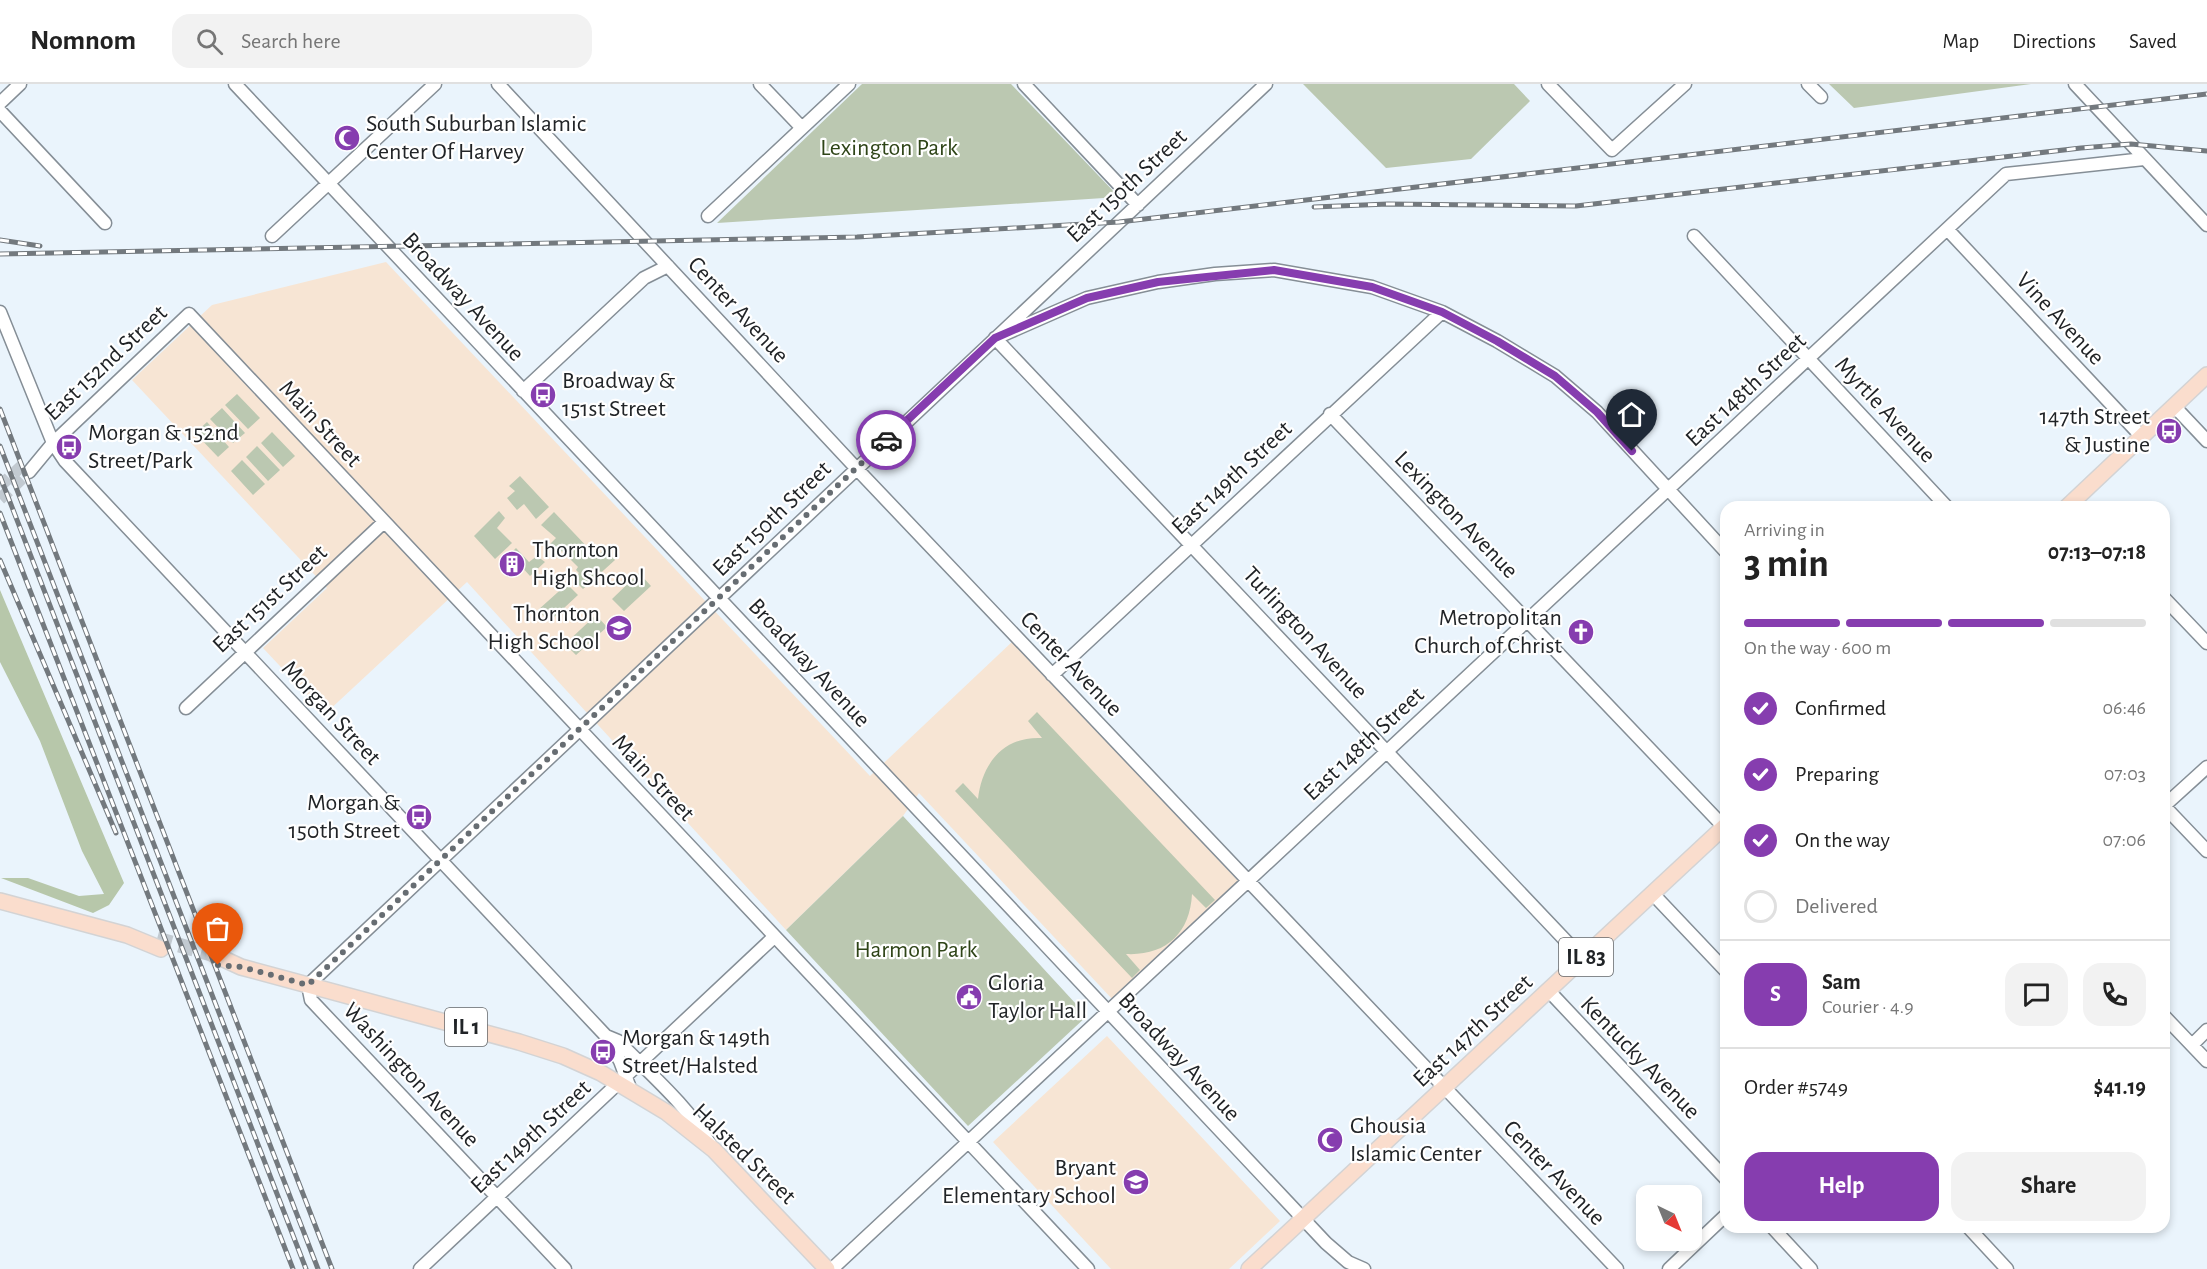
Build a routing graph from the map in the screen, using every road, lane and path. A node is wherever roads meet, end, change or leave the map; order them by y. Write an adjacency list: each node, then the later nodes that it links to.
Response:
1 (20, 84): 14 (street)
2 (235, 84): 18 (street, Broadway Avenue)
3 (435, 84): 18 (street)
4 (498, 84): 26 (street, Center Avenue)
5 (760, 84): 16 (street)
6 (849, 84): 16 (street)
7 (1024, 84): 19 (street)
8 (1266, 84): 19 (street, East 150th Street)
9 (1548, 84): 10 (street)
10 (1684, 84)
11 (1808, 84): 13 (street)
12 (2074, 84): 17 (street)
13 (1821, 97)
14 (0, 103)
15 (0, 111): 21 (street)
16 (802, 128): 20 (street)
17 (2144, 159): 22 (street); 23 (street, East 148th Street)
18 (329, 183): 24 (street); 33 (street, Broadway Avenue)
19 (1138, 205): 30 (street, East 150th Street)
20 (708, 216)
21 (105, 223)
22 (2207, 225)
23 (1947, 229): 31 (street, East 148th Street); 36 (street, Vine Avenue)
24 (272, 236)
25 (1694, 236): 31 (street, Myrtle Avenue)
26 (668, 266): 33 (street); 40 (street, Center Avenue)
27 (0, 312): 38 (street, Morgan Street)
28 (1442, 312): 30 (street); 35 (street, East 149th Street); 41 (street)
29 (189, 314): 38 (street, East 152nd Street); 44 (street, Main Street)
30 (995, 338): 40 (street, East 150th Street); 45 (street, Turlington Avenue)
31 (1809, 359): 41 (street, East 148th Street); 42 (street, Myrtle Avenue)
32 (2207, 375): 34 (main road)
33 (523, 391): 47 (street, Broadway Avenue)
34 (2174, 406): 36 (main road); 37 (street)
35 (1330, 414): 45 (street, East 149th Street); 49 (street, Lexington Avenue)
36 (2142, 437): 43 (main road)
37 (2207, 441)
38 (53, 443): 39 (street, East 152nd Street); 51 (street, Morgan Street)
39 (28, 467)
40 (856, 468): 47 (street, East 150th Street); 52 (street, Center Avenue)
41 (1669, 491): 46 (street); 49 (street, East 148th Street)
42 (1941, 501)
43 (2077, 501)
44 (384, 522): 51 (street, East 151st Street); 54 (street, Main Street)
45 (1193, 544): 52 (street, East 149th Street); 55 (street, Turlington Avenue)
46 (1720, 546)
47 (720, 599): 54 (street, East 150th Street); 73 (street, Broadway Avenue)
48 (2170, 604): 50 (street)
49 (1528, 622): 55 (street, East 148th Street); 59 (street, Lexington Avenue)
50 (2207, 643)
51 (246, 652): 53 (street, East 151st Street); 62 (street, Morgan Street)
52 (1052, 675): 63 (street, Center Avenue)
53 (186, 708)
54 (580, 730): 62 (street, East 150th Street); 66 (street, Main Street)
55 (1387, 750): 63 (street, East 148th Street); 68 (street, Turlington Avenue)
56 (2207, 767): 57 (street)
57 (2170, 801)
58 (2170, 811): 61 (street)
59 (1720, 820)
60 (1720, 832): 64 (main road, East 147th Street / IL 83)
61 (2207, 851)
62 (441, 860): 71 (street, East 150th Street); 76 (street, Morgan Street)
63 (1248, 881): 73 (street, East 148th Street); 81 (street, Center Avenue)
64 (1653, 894): 68 (main road, East 147th Street / IL 83); 70 (street)
65 (0, 901): 67 (main road)
66 (774, 937): 79 (street, East 149th Street); 82 (street, Main Street)
67 (159, 944)
68 (1583, 959): 72 (main road, East 147th Street / IL 83)
69 (217, 960): 71 (main road, Halsted Street / IL 1)
70 (1720, 965)
71 (308, 985): 80 (main road, Halsted Street / IL 1); 85 (street, Washington Avenue)
72 (1549, 992): 81 (main road, East 147th Street / IL 83); 84 (street, Kentucky Avenue)
73 (1109, 1012): 82 (street, East 148th Street); 86 (street, Broadway Avenue)
74 (2170, 1022): 77 (street)
75 (2207, 1030): 77 (street)
76 (606, 1036): 79 (street, Morgan Street); 80 (street, Morgan Street)
77 (2192, 1045): 78 (street)
78 (2207, 1061)
79 (640, 1063): 80 (street, East 149th Street); 83 (street, Morgan Street)
80 (625, 1083): 83 (main road, Halsted Street / IL 1); 85 (street, East 149th Street)
81 (1445, 1088): 86 (main road, East 147th Street / IL 83); 97 (street, Center Avenue)
82 (968, 1143): 93 (street, East 148th Street); 94 (street, Main Street)
83 (714, 1150): 92 (main road, Halsted Street / IL 1)
84 (1720, 1173)
85 (497, 1198): 90 (street, East 149th Street); 91 (street, Washington Avenue)
86 (1303, 1219): 95 (main road, East 147th Street / IL 83); 96 (street, Broadway Avenue)
87 (1720, 1221): 98 (street)
88 (1778, 1233): 99 (street)
89 (1974, 1233): 100 (street)
90 (420, 1269)
91 (565, 1269)
92 (827, 1269)
93 (832, 1269)
94 (1088, 1269)
95 (1250, 1269)
96 (1364, 1269)
97 (1617, 1269)
98 (1669, 1269)
99 (1811, 1269)
100 (2007, 1269)

